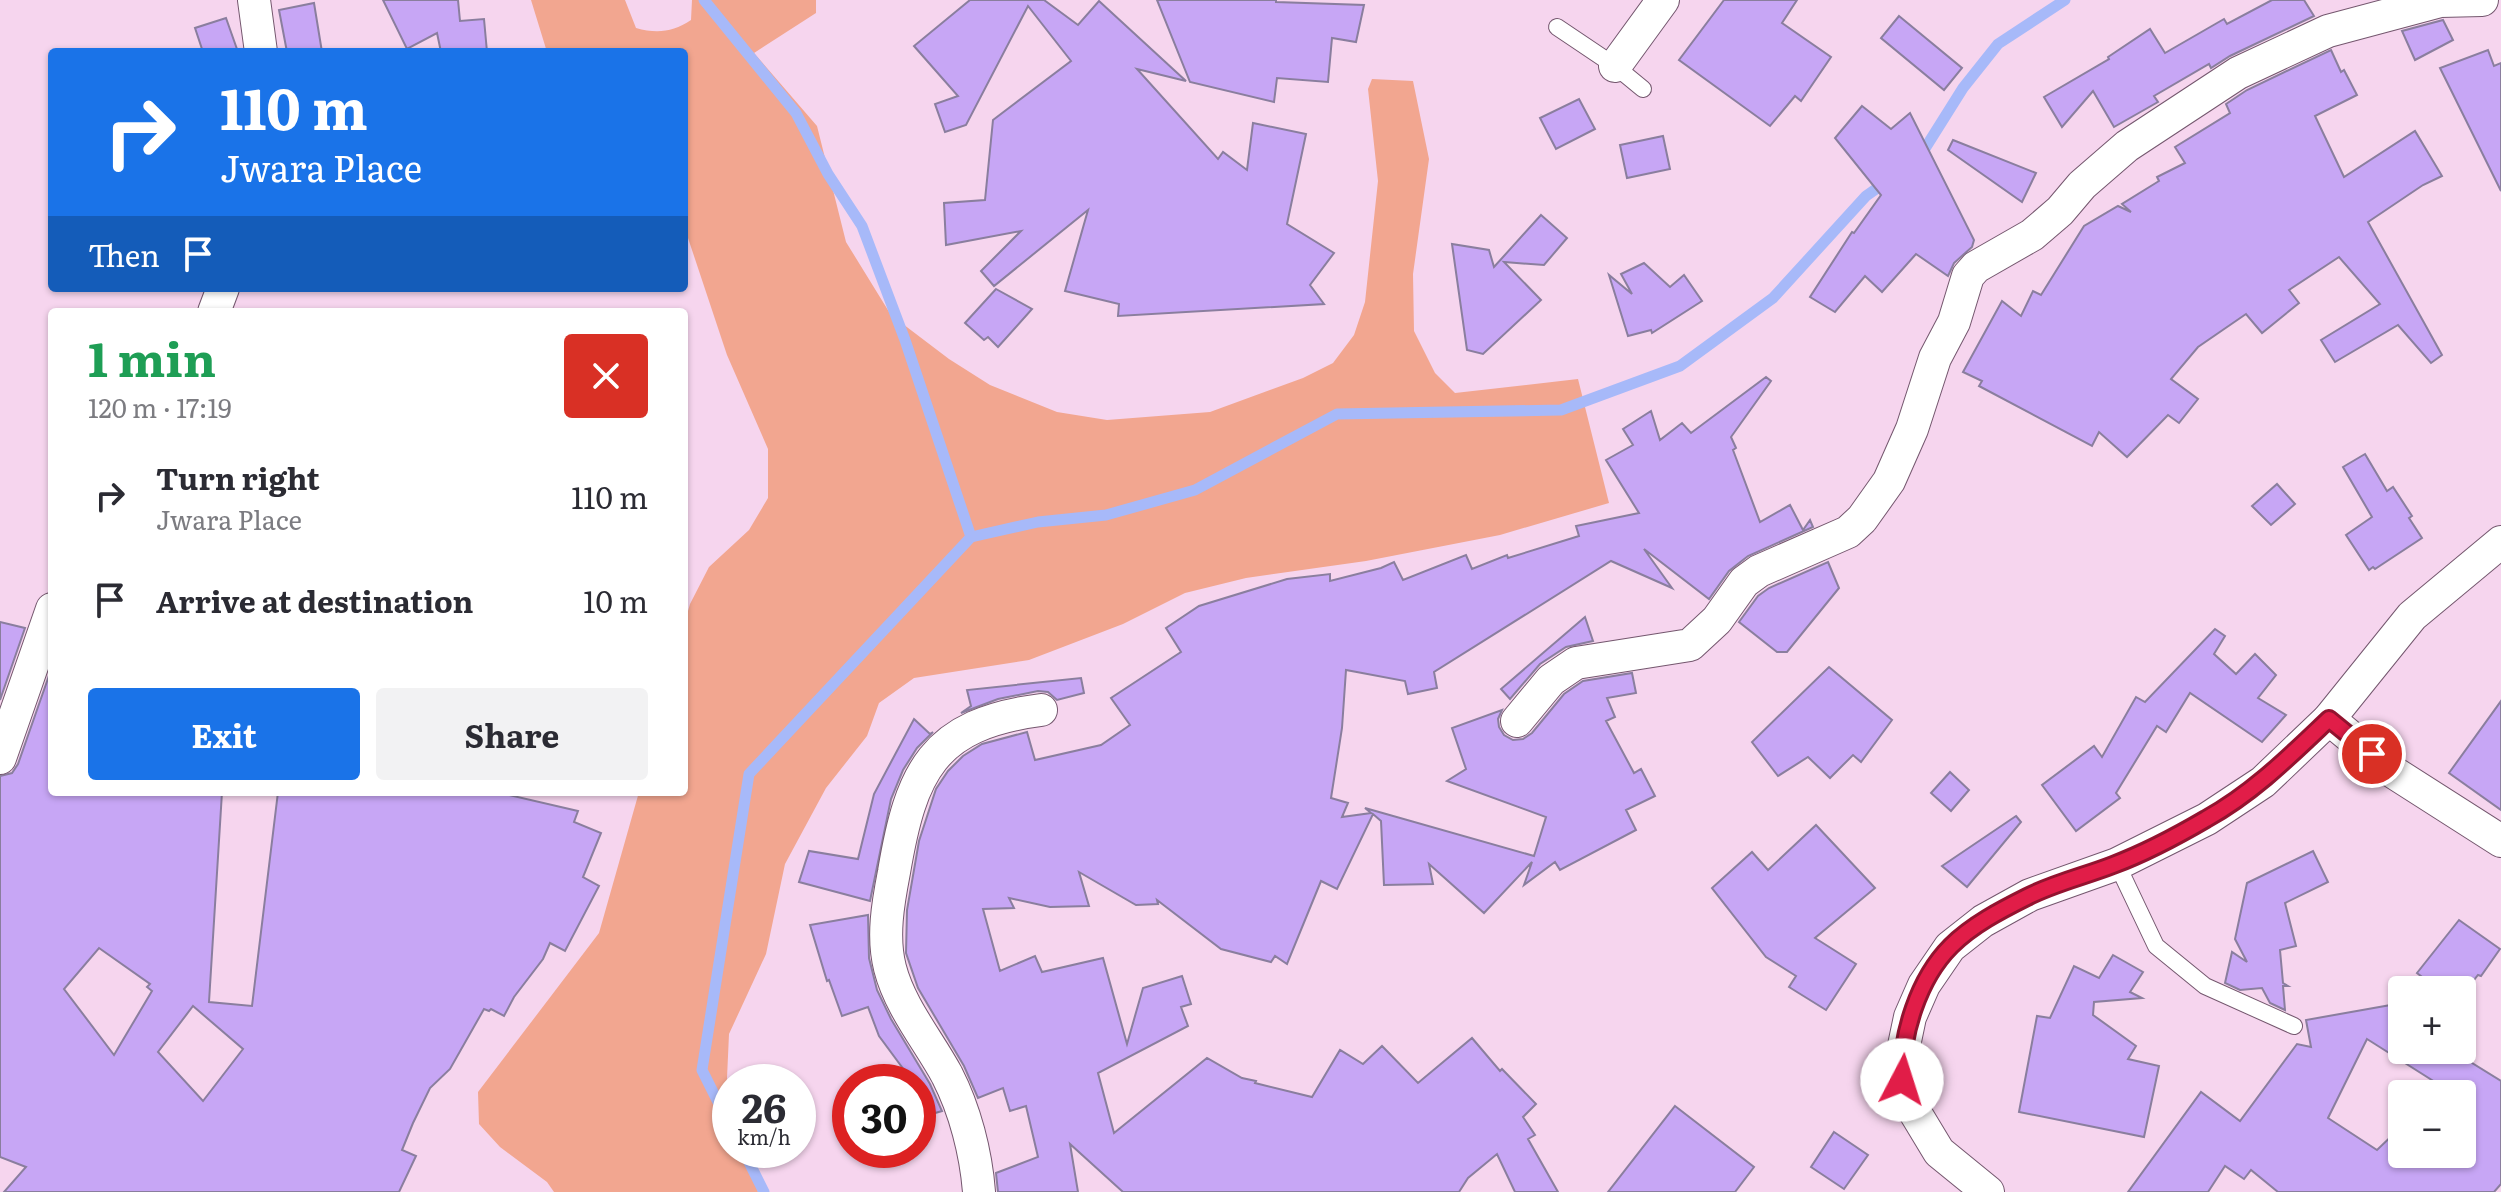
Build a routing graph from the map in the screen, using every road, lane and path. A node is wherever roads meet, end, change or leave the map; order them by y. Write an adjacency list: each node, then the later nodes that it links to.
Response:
1 (254, 0): 5 (street)
2 (1663, 0): 6 (street)
3 (2482, 0): 12 (street)
4 (1557, 27): 6 (lane)
5 (260, 48)
6 (1615, 66): 7 (lane)
7 (1643, 89)
8 (2501, 542): 11 (street)
9 (48, 620): 13 (street)
10 (1041, 710): 17 (street)
11 (2329, 719): 14 (street); 15 (street)
12 (1517, 721)
13 (0, 758)
14 (2501, 841)
15 (2117, 864): 16 (lane); 18 (street)
16 (2294, 1026)
17 (979, 1192)
18 (1988, 1192)

